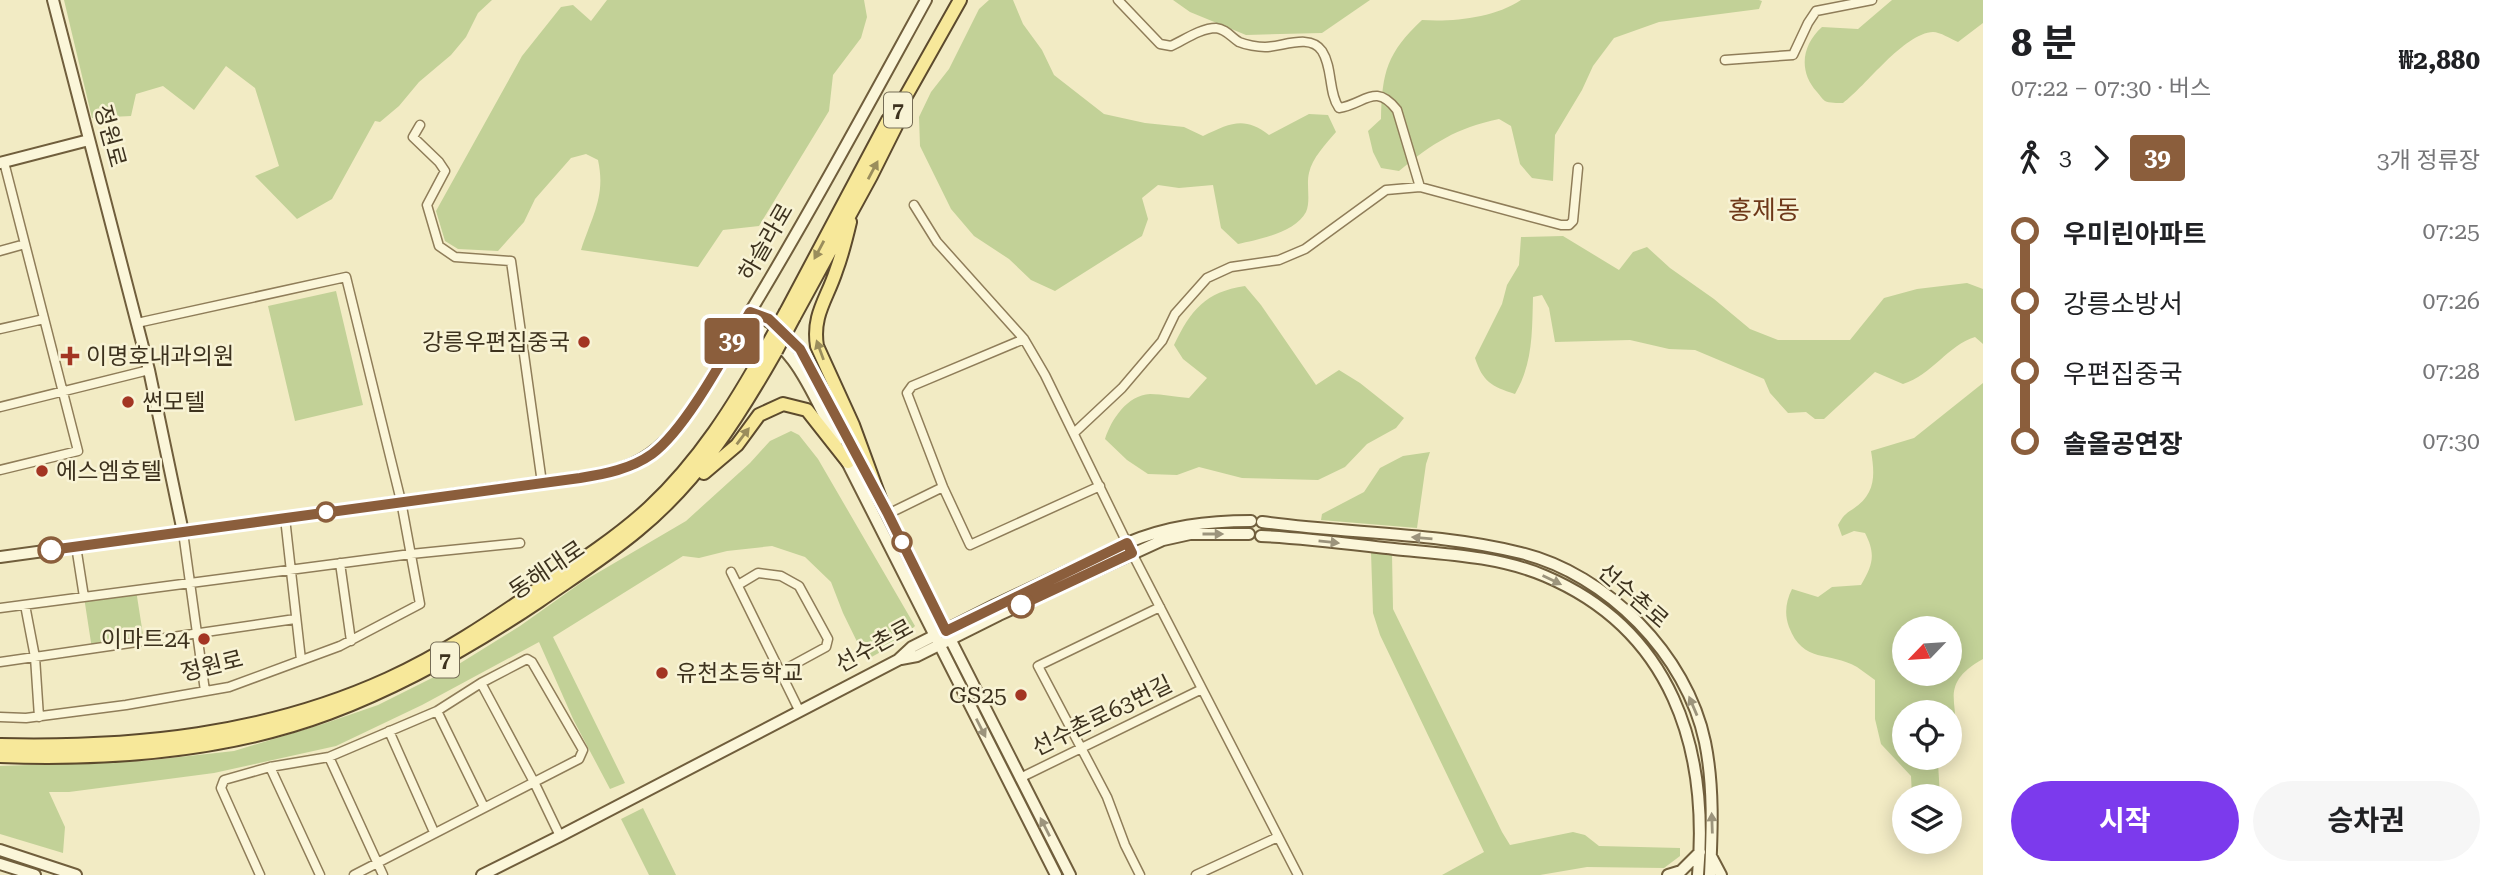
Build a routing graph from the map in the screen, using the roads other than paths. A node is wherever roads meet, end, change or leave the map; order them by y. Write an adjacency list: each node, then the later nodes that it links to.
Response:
1 (53, 0): 9 (street, 정원로)
2 (926, 0): 18 (street, 하슬라로)
3 (960, 0): 7 (main road, 동해대로 / 7)
4 (1118, 0): 12 (street)
5 (1872, 0): 6 (street)
6 (1725, 61)
7 (898, 110): 13 (main road, 동해대로 / 7, one-way to 7); 17 (main road, 동해대로 / 7, one-way to 17)
8 (420, 125): 30 (street)
9 (89, 140): 10 (street); 20 (street, 정원로)
10 (2, 162): 15 (street)
11 (1578, 168): 12 (street)
12 (1420, 187): 27 (street)
13 (857, 199): 17 (main road, 동해대로 / 7); 35 (main road, one-way to 13)
14 (914, 205): 22 (street)
15 (25, 244): 16 (street); 19 (street)
16 (0, 251)
17 (790, 315): 23 (main road, 동해대로 / 7, bridge)
18 (747, 317): 28 (street, 선수촌로); 30 (street, 하슬라로); 35 (street, 선수촌로)
19 (44, 319): 21 (street); 25 (street)
20 (137, 323): 24 (street, 정원로); 34 (street)
21 (0, 329)
22 (1024, 339): 27 (street); 32 (street)
23 (771, 349): 33 (main road, 동해대로 / 7); 73 (main road, 동해대로 / 7)
24 (149, 370): 25 (street); 38 (street, 정원로)
25 (63, 392): 26 (street); 29 (street)
26 (0, 407)
27 (1074, 433): 31 (street)
28 (848, 462): 33 (main road, one-way to 28); 59 (street, 선수촌로)
29 (0, 470)
30 (542, 483): 34 (street, 하슬라로)
31 (1100, 486): 32 (street); 43 (street)
32 (943, 487): 35 (street)
33 (674, 497): 75 (main road, 동해대로 / 7)
34 (401, 501): 36 (street, 하슬라로); 44 (street)
35 (885, 509): 59 (street, 선수촌로)
36 (285, 518): 38 (street, 하슬라로); 47 (street)
37 (1256, 522): 39 (street); 40 (street); 43 (street, 선수촌로); 56 (street, 선수촌로, one-way to 37)
38 (183, 532): 42 (street, 하슬라로); 49 (street)
39 (1249, 534): 40 (street); 43 (street, 선수촌로, one-way to 39)
40 (1261, 536): 57 (street, 선수촌로, one-way to 57)
41 (520, 543): 44 (street)
42 (76, 546): 45 (street, 하슬라로); 51 (street)
43 (1129, 548): 53 (street, 선수촌로63번길); 59 (street, 선수촌로)
44 (411, 554): 46 (street); 60 (street, 정원로)
45 (0, 557)
46 (340, 564): 47 (street); 60 (street)
47 (292, 570): 49 (street); 55 (street)
48 (730, 572): 50 (street)
49 (189, 584): 51 (street); 58 (street)
50 (738, 585): 64 (street); 64 (street, 선수촌로)
51 (84, 597): 52 (street)
52 (25, 605): 54 (street); 61 (street)
53 (1160, 607): 66 (street, 선수촌로63번길); 74 (street)
54 (0, 608)
55 (295, 619): 58 (street, 정원로); 62 (street)
56 (1634, 619): 57 (street); 78 (street, 선수촌로, one-way to 56)
57 (1624, 629): 79 (street, 선수촌로)
58 (196, 634): 61 (street, 정원로); 67 (street)
59 (943, 638): 68 (street, 선수촌로); 80 (street); 82 (street, one-way to 82)
60 (351, 641): 62 (street, 정원로)
61 (35, 657): 63 (street, 정원로); 71 (street)
62 (301, 660): 67 (street, 정원로)
63 (0, 662)
64 (780, 672): 68 (street)
65 (481, 683): 69 (street); 81 (street); 81 (street)
66 (1202, 689): 74 (street, 선수촌로63번길); 86 (street, 선수촌로63번길)
67 (205, 691): 71 (street, 정원로)
68 (799, 710): 85 (street, 선수촌로)
69 (437, 711): 72 (street); 83 (street)
70 (0, 717): 71 (street, 정원로)
71 (39, 717)
72 (389, 731): 76 (street); 84 (street)
73 (0, 745)
74 (1080, 747): 80 (street, 선수촌로63번길); 100 (street)
75 (0, 756)
76 (328, 757): 77 (street); 89 (street)
77 (270, 767): 93 (street); 94 (street)
78 (1709, 772): 79 (street); 88 (street, 선수촌로, one-way to 78)
79 (1696, 774): 88 (street, 선수촌로)
80 (1020, 778): 82 (street); 99 (street, one-way to 80)
81 (534, 782): 83 (street); 85 (street)
82 (1009, 783): 98 (street)
83 (484, 807): 84 (street)
84 (434, 832): 89 (street)
85 (560, 836): 97 (street, 선수촌로)
86 (1278, 837): 101 (street); 102 (street, 선수촌로63번길)
87 (0, 850): 92 (street)
88 (1706, 854): 103 (street); 104 (street, 선수촌로); 105 (street, 선수촌로); 106 (street)
89 (377, 863): 95 (street); 96 (street)
90 (0, 864): 91 (street)
91 (35, 875)
92 (76, 875)
93 (260, 875)
94 (320, 875)
95 (354, 875)
96 (383, 875)
97 (482, 875)
98 (1056, 875)
99 (1070, 875)
100 (1140, 875)
101 (1196, 875)
102 (1298, 875)
103 (1668, 875)
104 (1698, 875)
105 (1710, 875)
106 (1721, 875)

